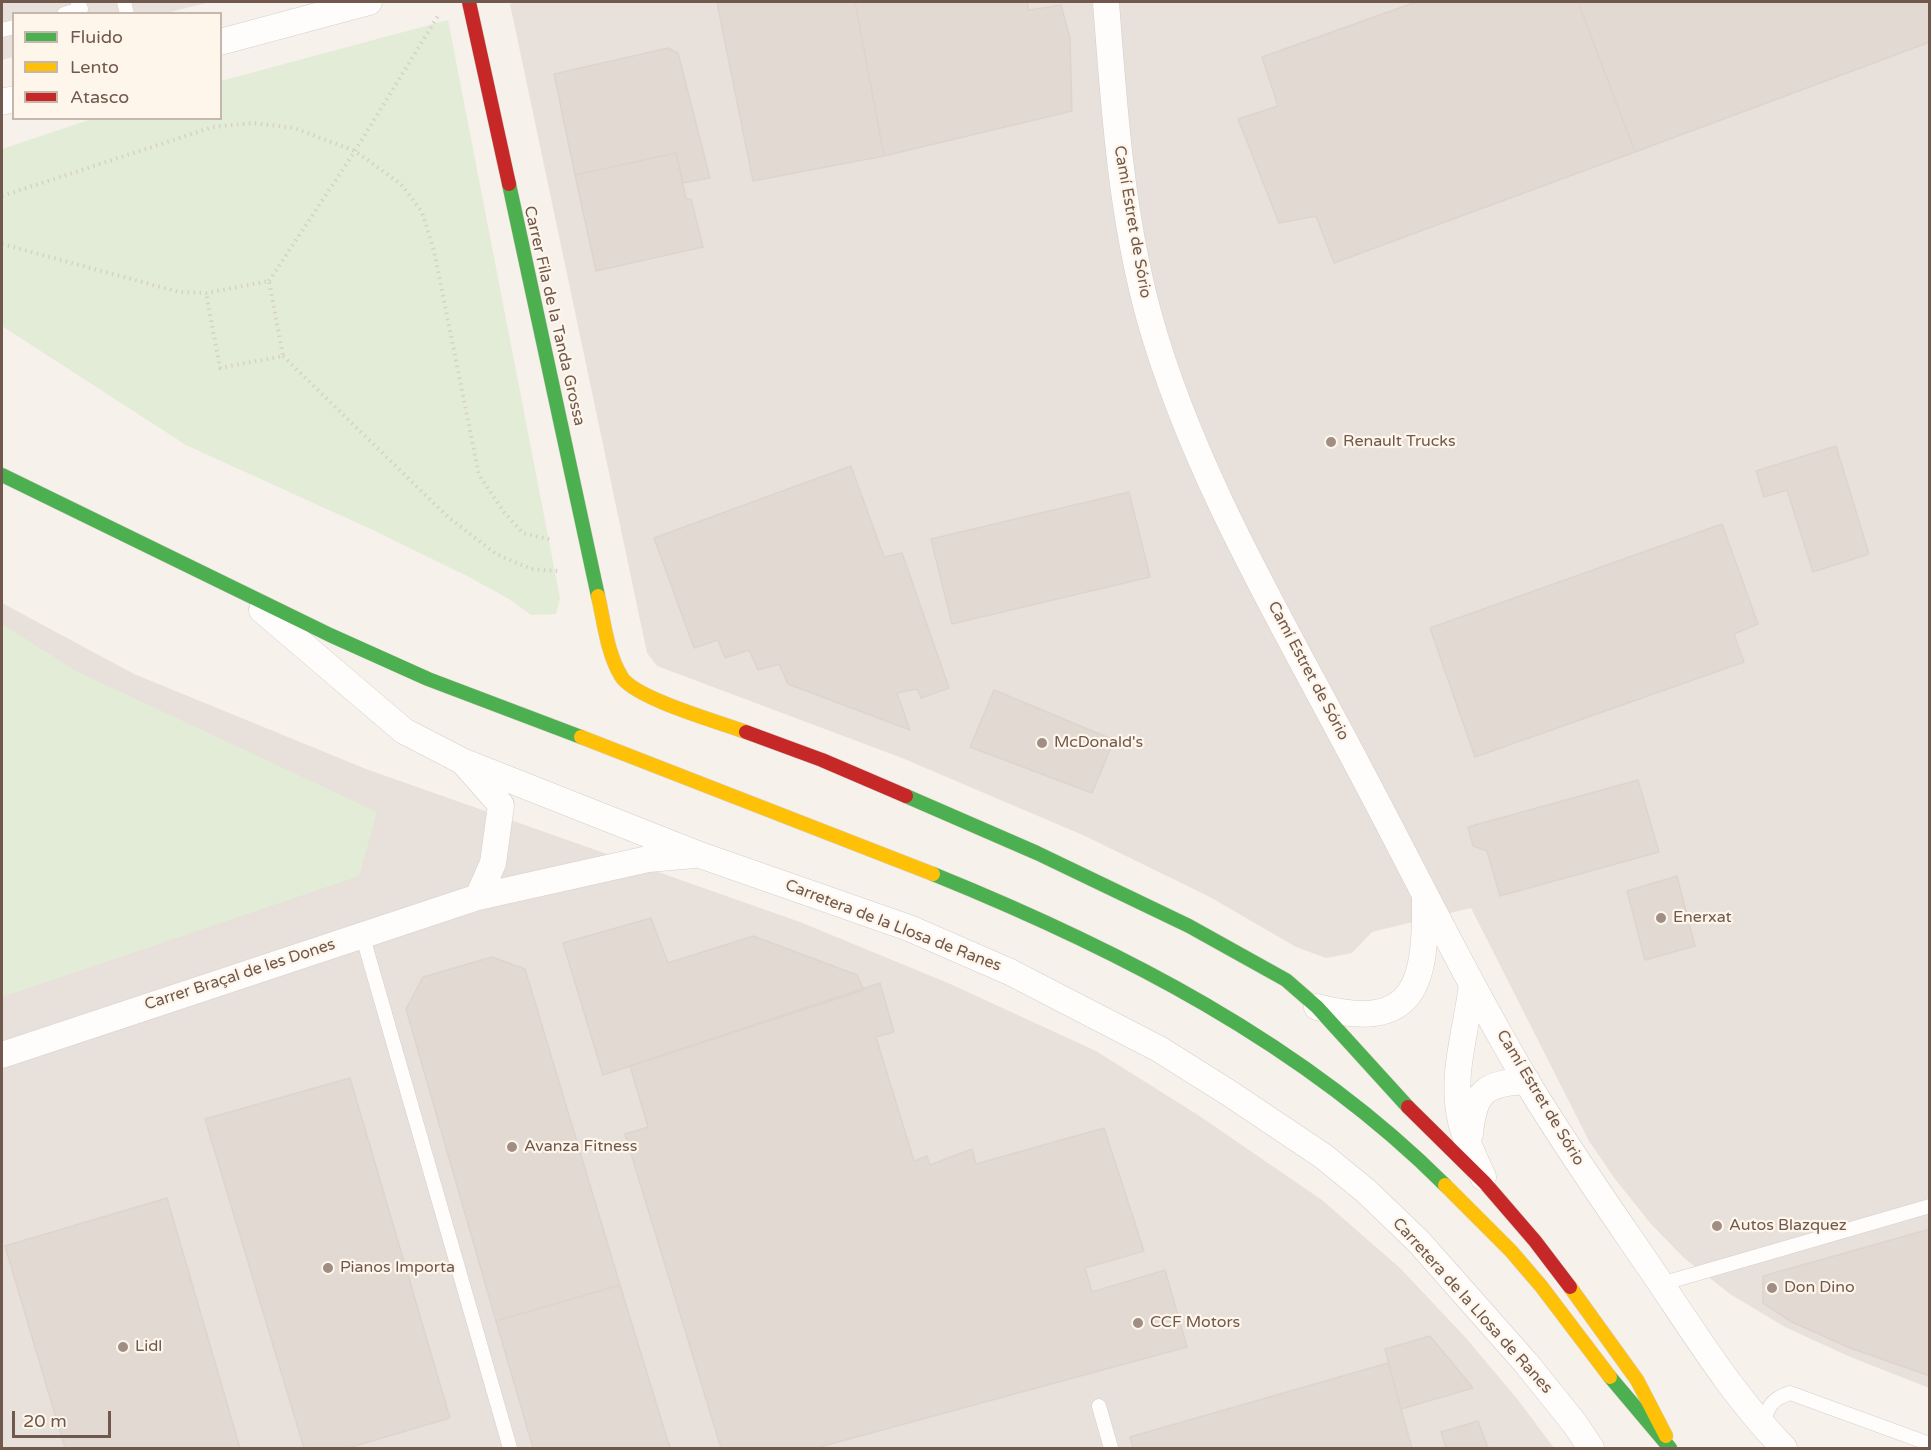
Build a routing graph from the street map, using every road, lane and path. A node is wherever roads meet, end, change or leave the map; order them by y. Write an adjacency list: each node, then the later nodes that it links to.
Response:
1 (78, 2): 6 (lane)
2 (369, 2): 7 (street)
3 (469, 2): 15 (street, Carrer Fila de la Tanda Grossa)
4 (1106, 2): 20 (street, Camí Estret de Sório)
5 (441, 11): 8 (path)
6 (71, 12)
7 (222, 41)
8 (355, 151): 9 (path); 11 (path); 15 (path)
9 (2, 196)
10 (2, 244): 12 (path)
11 (269, 281): 12 (path); 13 (path)
12 (206, 293): 13 (path)
13 (283, 356): 16 (path)
14 (2, 476): 17 (street)
15 (587, 542): 16 (street, Carrer Fila de la Tanda Grossa)
16 (594, 570): 24 (street, Carrer Fila de la Tanda Grossa)
17 (238, 591): 18 (street, Carretera de la Llosa de Ranes); 31 (street)
18 (462, 761): 19 (street, Carretera de la Llosa de Ranes); 21 (street)
19 (700, 855): 21 (street, Carrer Braçal de les Dones); 38 (street, Carretera de la Llosa de Ranes)
20 (1425, 893): 23 (street, Camí Estret de Sório); 24 (street)
21 (478, 897): 22 (street, Carrer Braçal de les Dones)
22 (362, 934): 25 (street, Carrer Braçal de les Dones); 36 (lane)
23 (1472, 984): 26 (street, Camí Estret de Sório); 27 (street)
24 (1317, 1007): 28 (street)
25 (2, 1055)
26 (1527, 1081): 27 (street); 30 (street, Camí Estret de Sório)
27 (1468, 1143): 28 (street)
28 (1485, 1183): 39 (street)
29 (1929, 1206): 30 (lane)
30 (1661, 1284): 33 (street, Camí Estret de Sório)
31 (1630, 1404): 34 (street); 39 (street)
32 (1099, 1406): 37 (lane)
33 (1762, 1426): 35 (lane); 40 (street, Camí Estret de Sório)
34 (1643, 1437)
35 (1929, 1444)
36 (510, 1449)
37 (1111, 1449)
38 (1591, 1449)
39 (1671, 1449)
40 (1784, 1449)

